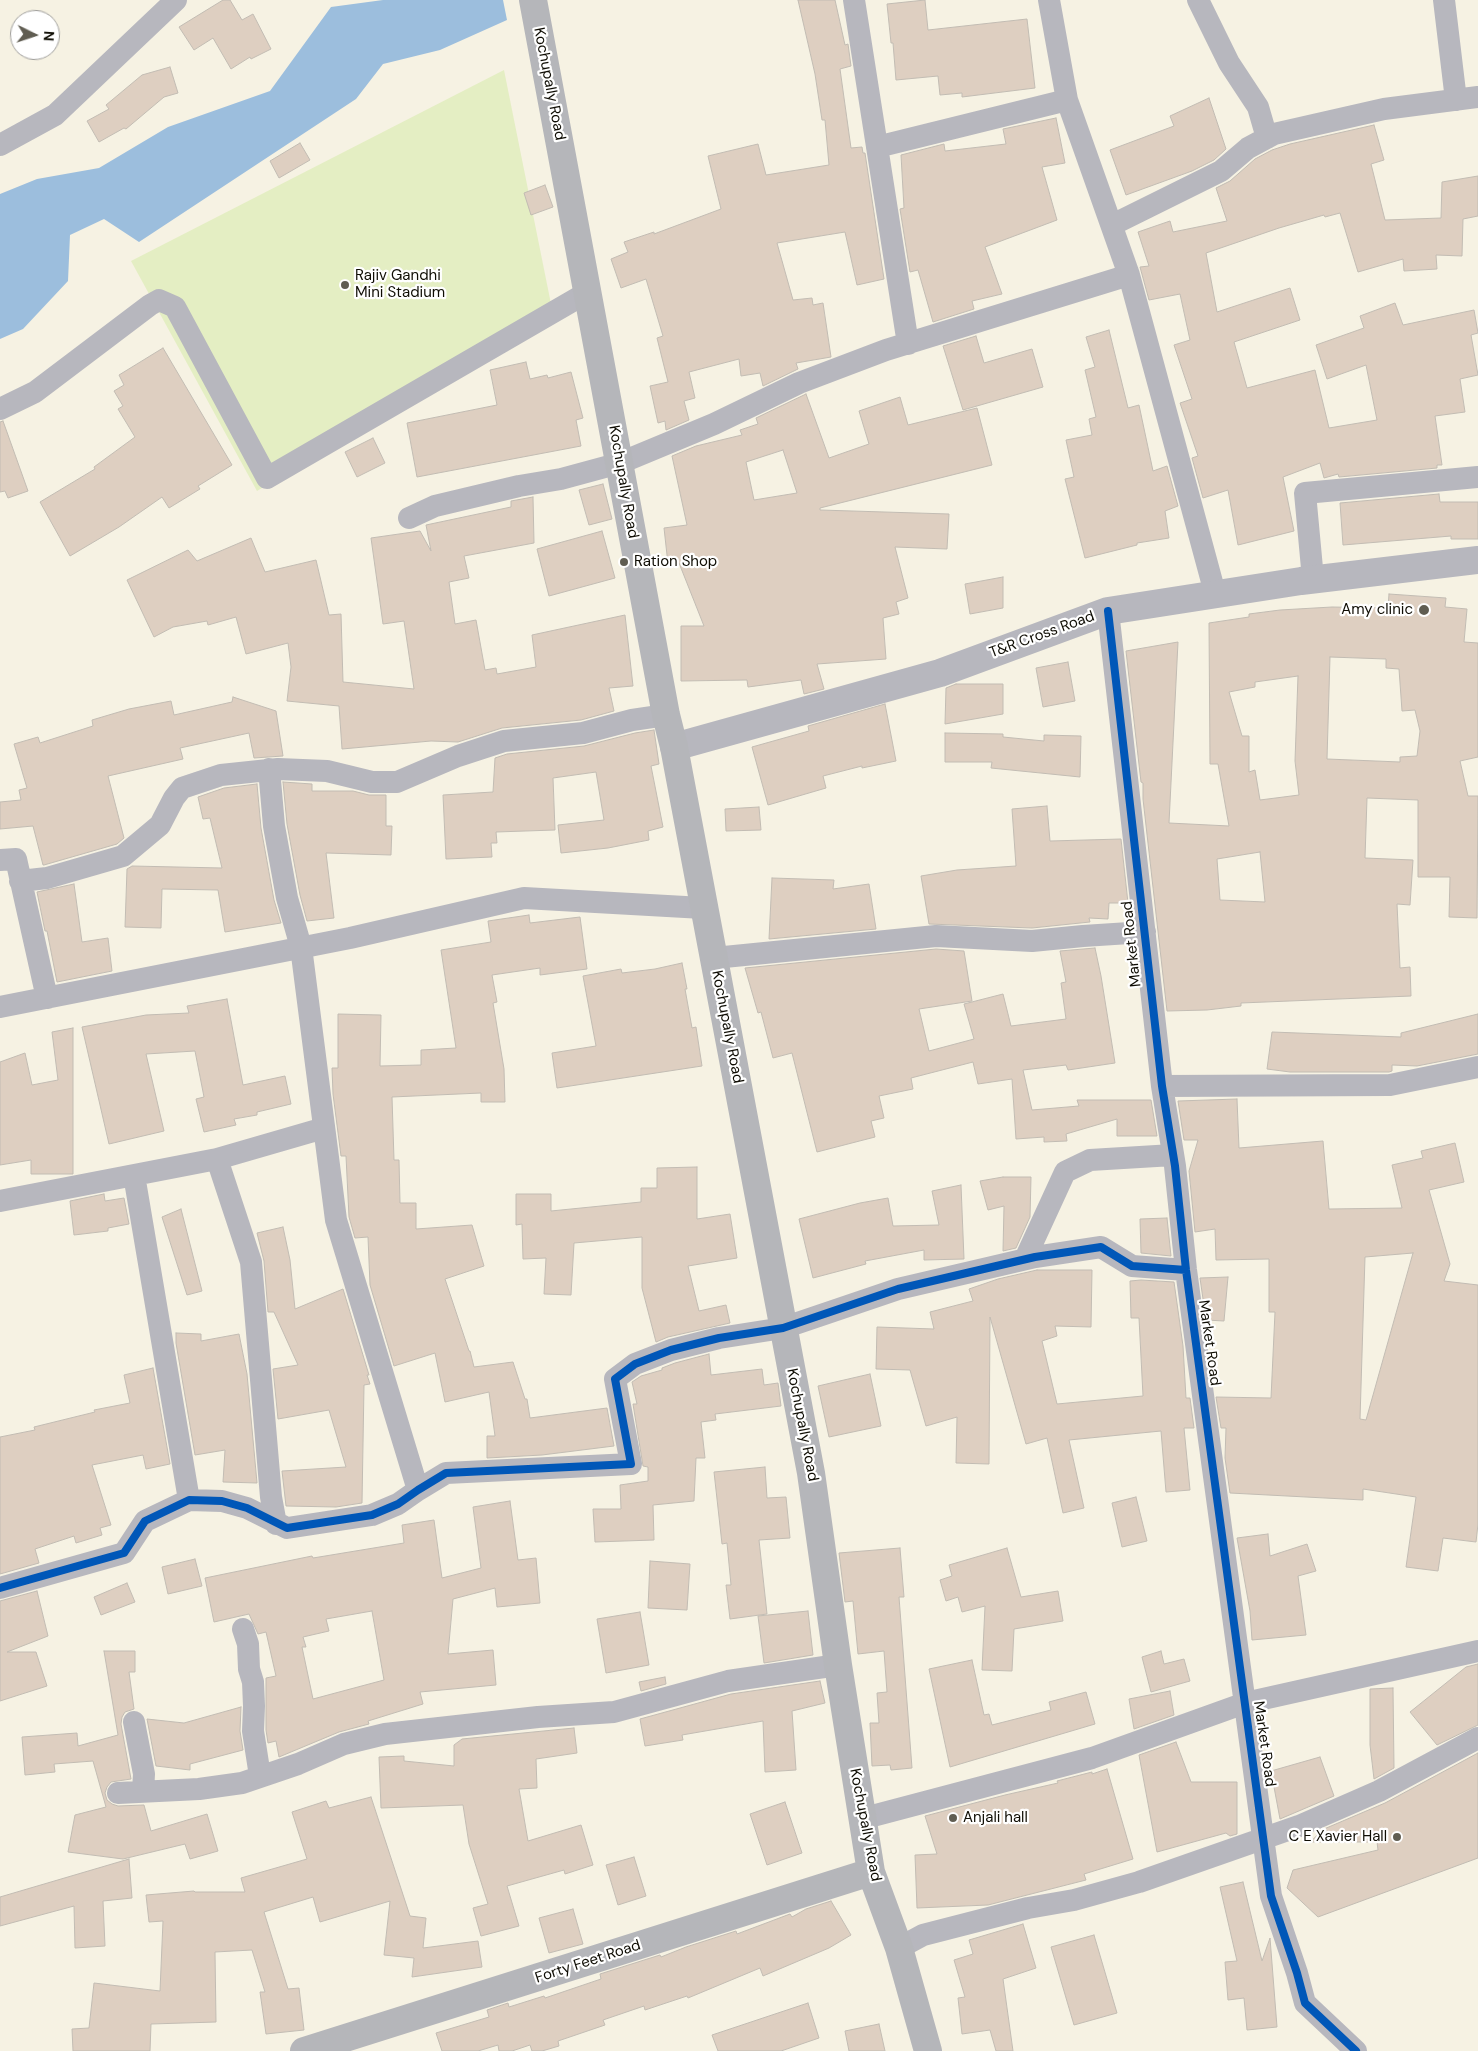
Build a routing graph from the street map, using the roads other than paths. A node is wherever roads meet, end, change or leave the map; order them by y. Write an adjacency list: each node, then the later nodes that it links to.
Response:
1 (176, 0): 11 (street)
2 (533, 0): 15 (main road, Kochupally Road)
3 (854, 0): 12 (street)
4 (1049, 0): 8 (street)
5 (1198, 0): 10 (street)
6 (1444, 0): 9 (street)
7 (1478, 97): 9 (street)
8 (1067, 100): 12 (street); 13 (street)
9 (1456, 100): 10 (street)
10 (1267, 138): 13 (street)
11 (0, 144)
12 (877, 146): 16 (street)
13 (1112, 225): 14 (street)
14 (1129, 275): 16 (street); 23 (street)
15 (588, 292): 17 (street); 18 (main road, Kochupally Road)
16 (908, 344): 18 (street)
17 (0, 408)
18 (620, 463): 20 (street); 25 (main road, Kochupally Road)
19 (1478, 477): 22 (street)
20 (409, 518)
21 (1478, 560): 22 (street, T&R Cross Road)
22 (1314, 580): 23 (street, T&R Cross Road)
23 (1215, 593): 24 (street, T&R Cross Road)
24 (1108, 611): 26 (street, T&R Cross Road); 31 (street, Market Road)
25 (666, 715): 26 (main road, Kochupally Road); 27 (street)
26 (674, 747): 30 (main road, Kochupally Road)
27 (269, 769): 29 (street); 32 (street)
28 (0, 860): 29 (street)
29 (20, 881): 34 (street)
30 (703, 908): 32 (street); 33 (main road, Kochupally Road)
31 (1145, 932): 33 (street); 37 (street, Market Road)
32 (301, 948): 34 (street); 38 (street)
33 (714, 958): 45 (main road, Kochupally Road)
34 (47, 998): 35 (street)
35 (0, 1007)
36 (1478, 1067): 37 (street)
37 (1162, 1086): 39 (street, Market Road)
38 (324, 1128): 40 (street); 46 (street)
39 (1173, 1155): 43 (street); 44 (street, Market Road)
40 (217, 1159): 41 (street); 48 (street)
41 (134, 1175): 42 (street); 47 (street)
42 (0, 1201)
43 (1025, 1259): 44 (street); 45 (street)
44 (1186, 1270): 53 (street, Market Road)
45 (783, 1328): 46 (street); 52 (main road, Kochupally Road)
46 (418, 1490): 48 (street)
47 (189, 1500): 48 (street); 49 (street)
48 (276, 1524)
49 (0, 1588)
50 (243, 1629): 56 (street)
51 (1478, 1651): 53 (street)
52 (838, 1665): 56 (street); 59 (main road, Kochupally Road)
53 (1245, 1703): 59 (street); 60 (street, Market Road)
54 (134, 1722): 57 (street)
55 (1478, 1738): 60 (street)
56 (260, 1776): 57 (street)
57 (143, 1791): 58 (street)
58 (118, 1792)
59 (861, 1819): 61 (main road, Kochupally Road)
60 (1263, 1838): 62 (street); 65 (street, Market Road)
61 (871, 1872): 62 (main road, Kochupally Road); 63 (main road, Forty Feet Road)
62 (899, 1948): 64 (main road, Kochupally Road)
63 (304, 2051)
64 (928, 2051)
65 (1356, 2051)

